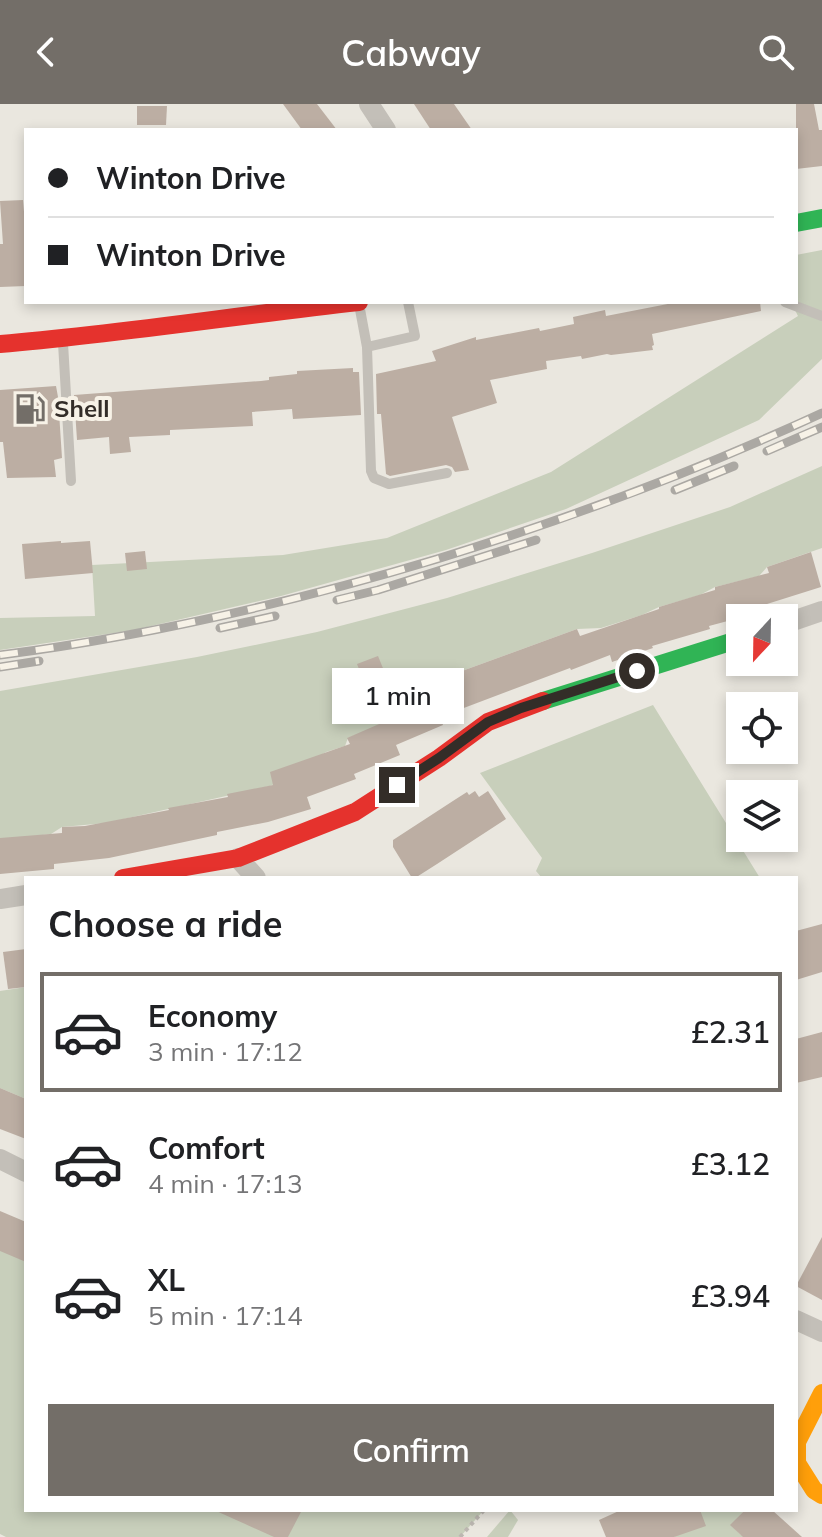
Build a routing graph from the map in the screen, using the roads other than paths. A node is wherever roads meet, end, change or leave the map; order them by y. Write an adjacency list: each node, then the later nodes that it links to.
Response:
1 (369, 104): 2 (street)
2 (385, 128)
3 (822, 218): 4 (street)
4 (798, 223)
5 (340, 304): 10 (street)
6 (359, 304): 12 (lane)
7 (408, 304): 12 (lane)
8 (790, 304): 9 (lane)
9 (822, 316)
10 (63, 339): 11 (street); 14 (lane)
11 (0, 344)
12 (367, 347): 13 (lane)
13 (447, 473)
14 (71, 481)
15 (822, 611): 16 (street)
16 (798, 619)
17 (726, 643): 18 (street)
18 (238, 858): 19 (street); 20 (street)
19 (134, 876)
20 (254, 876)
21 (24, 895): 22 (street)
22 (0, 899)
23 (0, 1159): 24 (street)
24 (24, 1171)
25 (798, 1321): 26 (street)
26 (822, 1332)
27 (822, 1393): 28 (street)
28 (798, 1438)
29 (798, 1465): 30 (street)
30 (822, 1495)

